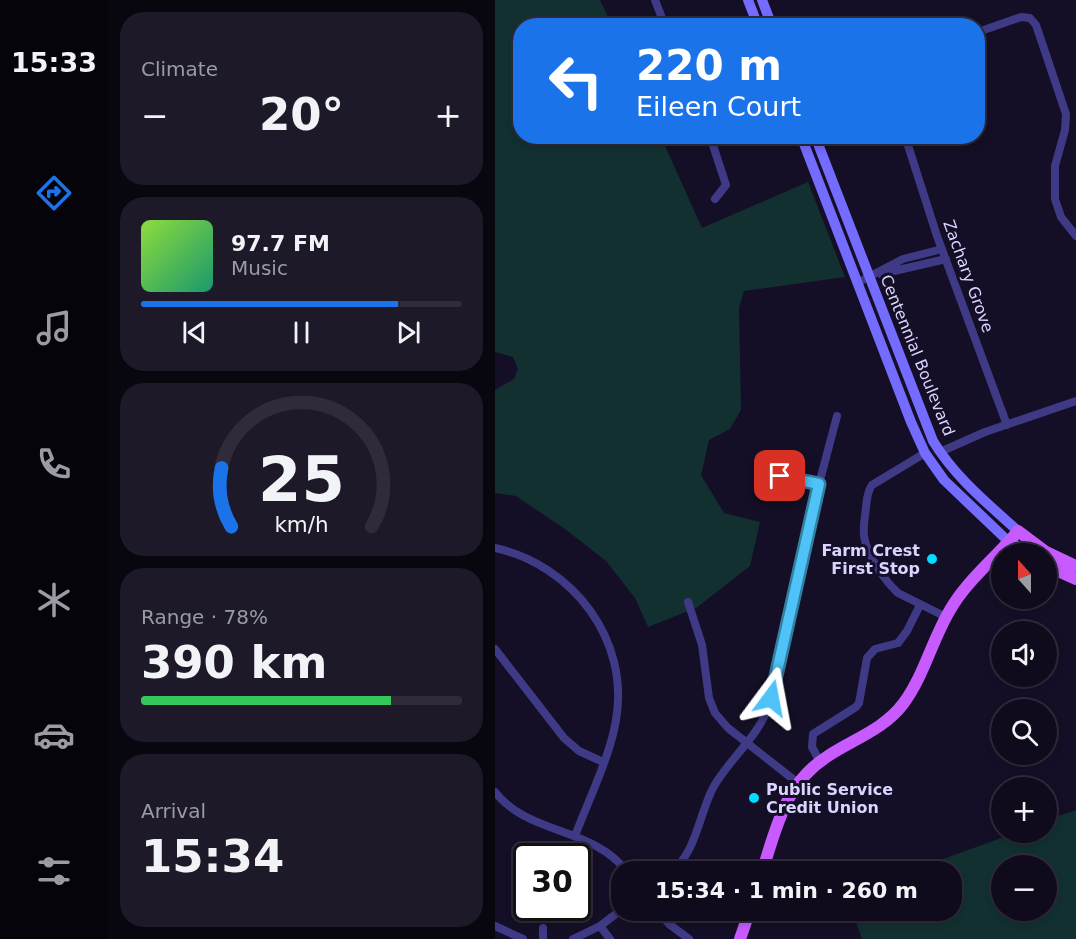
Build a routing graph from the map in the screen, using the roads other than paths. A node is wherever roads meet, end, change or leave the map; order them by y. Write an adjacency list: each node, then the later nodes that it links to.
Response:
1 (655, 0): 4 (street)
2 (748, 0): 5 (main road)
3 (762, 0): 6 (main road)
4 (662, 18)
5 (755, 18)
6 (769, 18)
7 (985, 30): 13 (street)
8 (713, 144): 12 (street)
9 (804, 144): 17 (main road, Centennial Boulevard)
10 (818, 144): 16 (main road, Centennial Boulevard)
11 (908, 144): 14 (street, Zachary Grove)
12 (715, 199)
13 (1076, 236)
14 (942, 249): 15 (street, Zachary Grove); 16 (street)
15 (946, 259): 16 (street); 20 (street, Zachary Grove)
16 (869, 277): 17 (street); 21 (main road, Centennial Boulevard)
17 (857, 283): 22 (main road, Centennial Boulevard)
18 (1076, 401): 20 (street)
19 (837, 416): 24 (street)
20 (1007, 425): 21 (street)
21 (940, 452): 25 (main road, Centennial Boulevard)
22 (925, 453): 26 (main road, Centennial Boulevard); 32 (street)
23 (761, 471): 24 (street)
24 (819, 484): 35 (street)
25 (1019, 531): 26 (main road); 28 (main road, Centennial Boulevard)
26 (1009, 542): 33 (main road)
27 (495, 548): 36 (street)
28 (1076, 566)
29 (1057, 570): 30 (main road)
30 (1076, 579)
31 (688, 602): 35 (street)
32 (920, 605): 33 (street); 37 (street)
33 (946, 617): 37 (main road)
34 (495, 649): 36 (street)
35 (747, 743): 38 (street); 42 (street)
36 (603, 762): 40 (street)
37 (820, 762): 38 (main road)
38 (798, 783): 43 (main road)
39 (495, 792): 40 (street)
40 (575, 836): 41 (street)
41 (617, 861)
42 (682, 861)
43 (766, 861)
44 (611, 918): 48 (street)
45 (666, 921): 54 (street)
46 (746, 921): 55 (main road)
47 (495, 926): 50 (street)
48 (600, 926): 52 (street); 53 (street)
49 (543, 928): 51 (street)
50 (523, 939)
51 (543, 939)
52 (573, 939)
53 (610, 939)
54 (689, 939)
55 (740, 939)

